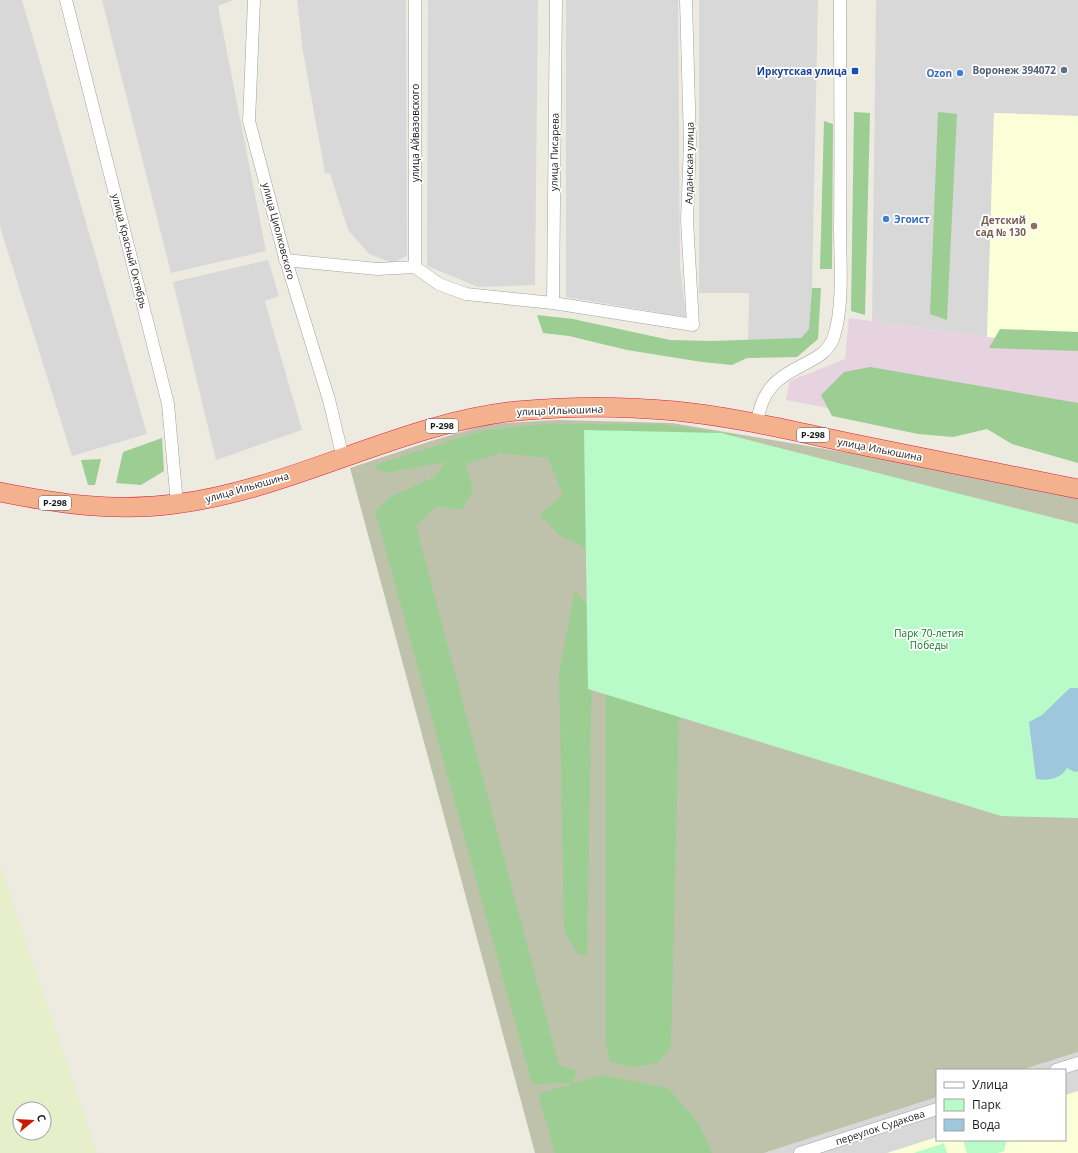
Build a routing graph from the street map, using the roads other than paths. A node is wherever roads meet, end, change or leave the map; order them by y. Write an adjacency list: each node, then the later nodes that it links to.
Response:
1 (66, 0): 14 (street, улица Красный Октябрь)
2 (254, 0): 7 (street, улица Циолковского)
3 (415, 0): 8 (street, улица Айвазовского)
4 (556, 0): 9 (street, улица Писарева)
5 (686, 0): 9 (street, Алданская улица)
6 (840, 0): 10 (street)
7 (285, 260): 8 (street); 11 (street, улица Циолковского)
8 (415, 267): 9 (street)
9 (553, 303)
10 (757, 424): 11 (highway, улица Ильюшина / Р-298); 12 (highway, улица Ильюшина / Р-298)
11 (343, 458): 14 (highway, улица Ильюшина / Р-298)
12 (1078, 489)
13 (0, 492): 14 (highway, улица Ильюшина / Р-298)
14 (177, 504)
15 (1078, 1063): 16 (street)
16 (1059, 1069)
17 (936, 1109): 18 (street, переулок Судакова)
18 (800, 1153)

